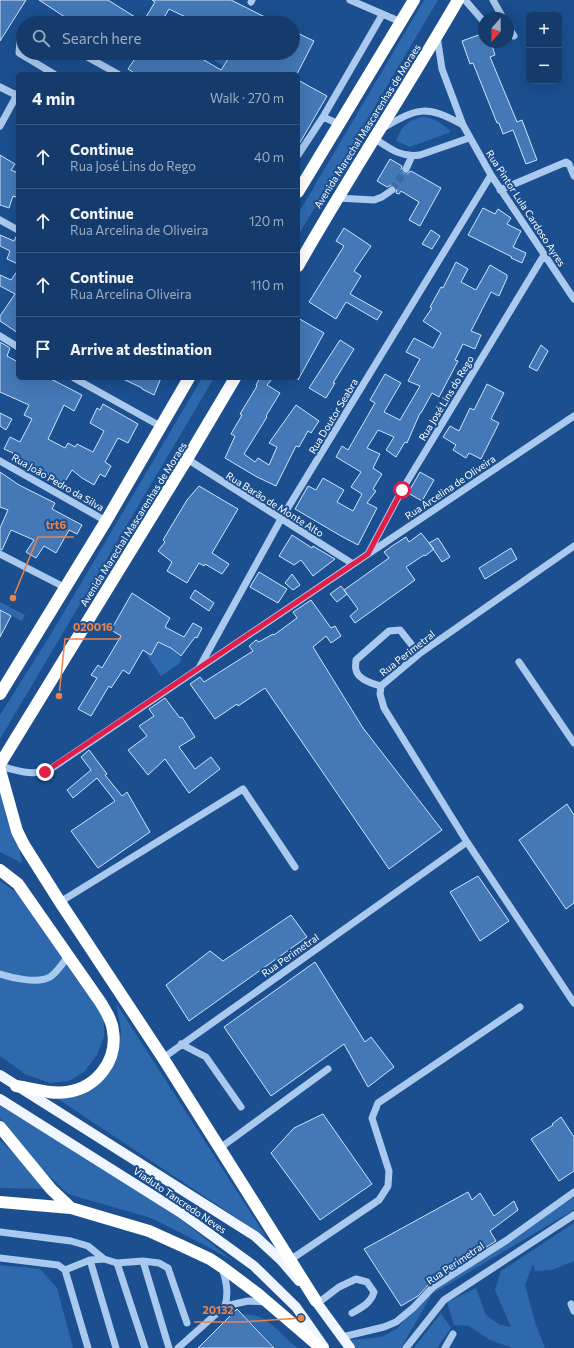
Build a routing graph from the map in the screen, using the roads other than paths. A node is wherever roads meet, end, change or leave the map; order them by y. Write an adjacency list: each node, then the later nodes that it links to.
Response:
1 (350, 0): 7 (street)
2 (414, 0): 9 (highway)
3 (458, 0): 10 (highway, Avenida Marechal Mascarenhas de Moraes)
4 (465, 0): 8 (street)
5 (493, 0): 6 (street)
6 (500, 12)
7 (382, 15): 9 (street); 19 (street)
8 (478, 15)
9 (401, 22): 20 (highway)
10 (437, 36): 22 (street, Rua Pintor Lula Cardoso Ayres); 23 (highway, Avenida Marechal Mascarenhas de Moraes)
11 (31, 60): 13 (street)
12 (93, 60): 14 (street)
13 (51, 72)
14 (114, 72)
15 (0, 87): 16 (street)
16 (16, 94)
17 (16, 96): 18 (street)
18 (3, 115): 21 (street)
19 (323, 117): 20 (street); 25 (street)
20 (339, 124): 30 (highway)
21 (0, 126)
22 (462, 126): 23 (street, Rua Pintor Lula Cardoso Ayres); 24 (street, Rua Pintor Lula Cardoso Ayres)
23 (377, 134): 26 (street); 33 (highway, Avenida Marechal Mascarenhas de Moraes)
24 (469, 138): 26 (street); 28 (street, Rua Pintor Lula Cardoso Ayres)
25 (300, 152)
26 (412, 156): 27 (street)
27 (406, 169)
28 (491, 175): 32 (street, Rua Pintor Lula Cardoso Ayres); 48 (street, Rua Doutor Seabra)
29 (574, 176): 32 (street)
30 (300, 189)
31 (392, 190): 33 (street)
32 (500, 190): 36 (street, Rua Pintor Lula Cardoso Ayres)
33 (337, 198): 37 (highway, Avenida Marechal Mascarenhas de Moraes)
34 (0, 220): 35 (street)
35 (16, 229)
36 (544, 255): 38 (street, Rua Pintor Lula Cardoso Ayres); 52 (street, Rua José Lins do Rego)
37 (300, 263)
38 (574, 299)
39 (0, 336): 40 (street)
40 (16, 345)
41 (78, 380): 45 (street)
42 (188, 380): 45 (highway)
43 (234, 380): 47 (highway, Avenida Marechal Mascarenhas de Moraes)
44 (574, 416): 52 (street, Rua Arcelina de Oliveira)
45 (162, 427): 49 (highway)
46 (0, 460): 49 (street, Rua João Pedro da Silva)
47 (187, 460): 48 (street, Rua Barão de Monte Alto); 61 (highway, Avenida Marechal Mascarenhas de Moraes)
48 (282, 519): 53 (street, Rua Barão de Monte Alto); 57 (street, Rua Doutor Seabra)
49 (106, 521): 54 (highway)
50 (574, 546): 55 (street, Rua Perimetral)
51 (0, 554): 54 (street)
52 (368, 554): 53 (street, Rua Arcelina de Oliveira)
53 (353, 564): 57 (street, Rua Arcelina de Oliveira)
54 (66, 588): 59 (highway)
55 (419, 654): 58 (street, Rua Perimetral); 58 (street)
56 (519, 662): 60 (street)
57 (198, 670): 61 (street, Rua Arcelina de Oliveira)
58 (381, 686): 63 (street, Rua Perimetral)
59 (2, 687)
60 (574, 743)
61 (0, 765)
62 (0, 770): 66 (highway)
63 (467, 842): 69 (street, Rua Perimetral); 71 (street, Rua Perimetral)
64 (295, 867): 66 (street)
65 (0, 870): 67 (highway)
66 (60, 902): 72 (highway)
67 (69, 956): 68 (street); 75 (highway)
68 (0, 974)
69 (574, 1003)
70 (520, 1007): 88 (street)
71 (182, 1044): 72 (street, Rua Perimetral); 77 (street)
72 (163, 1058): 79 (highway)
73 (328, 1069): 79 (street)
74 (0, 1075): 75 (main road, Viaduto Tancredo Neves)
75 (16, 1086): 94 (main road, Viaduto Tancredo Neves)
76 (0, 1099): 108 (main road, Viaduto Tancredo Neves)
77 (241, 1106)
78 (0, 1127): 82 (highway)
79 (220, 1148): 88 (highway)
80 (574, 1192): 101 (street, Rua Perimetral)
81 (0, 1202): 82 (highway)
82 (71, 1208): 91 (highway)
83 (574, 1215): 110 (street)
84 (0, 1232): 86 (street)
85 (0, 1258): 92 (street)
86 (104, 1259): 87 (street); 90 (street)
87 (90, 1260): 92 (street); 103 (street)
88 (290, 1260): 94 (highway)
89 (143, 1261): 90 (street); 99 (street); 105 (street)
90 (117, 1263): 104 (street)
91 (222, 1267): 93 (highway); 96 (street)
92 (65, 1270): 102 (street)
93 (267, 1302): 96 (street); 107 (highway)
94 (317, 1302): 98 (street); 101 (main road, Viaduto Tancredo Neves)
95 (571, 1304): 97 (street)
96 (225, 1306): 106 (street)
97 (574, 1312)
98 (352, 1313)
99 (187, 1322)
100 (453, 1334): 111 (street)
101 (342, 1337): 109 (main road, Viaduto Tancredo Neves)
102 (88, 1348)
103 (116, 1348)
104 (145, 1348)
105 (169, 1348)
106 (178, 1348)
107 (321, 1348)
108 (324, 1348)
109 (350, 1348)
110 (406, 1348)
111 (445, 1348)

